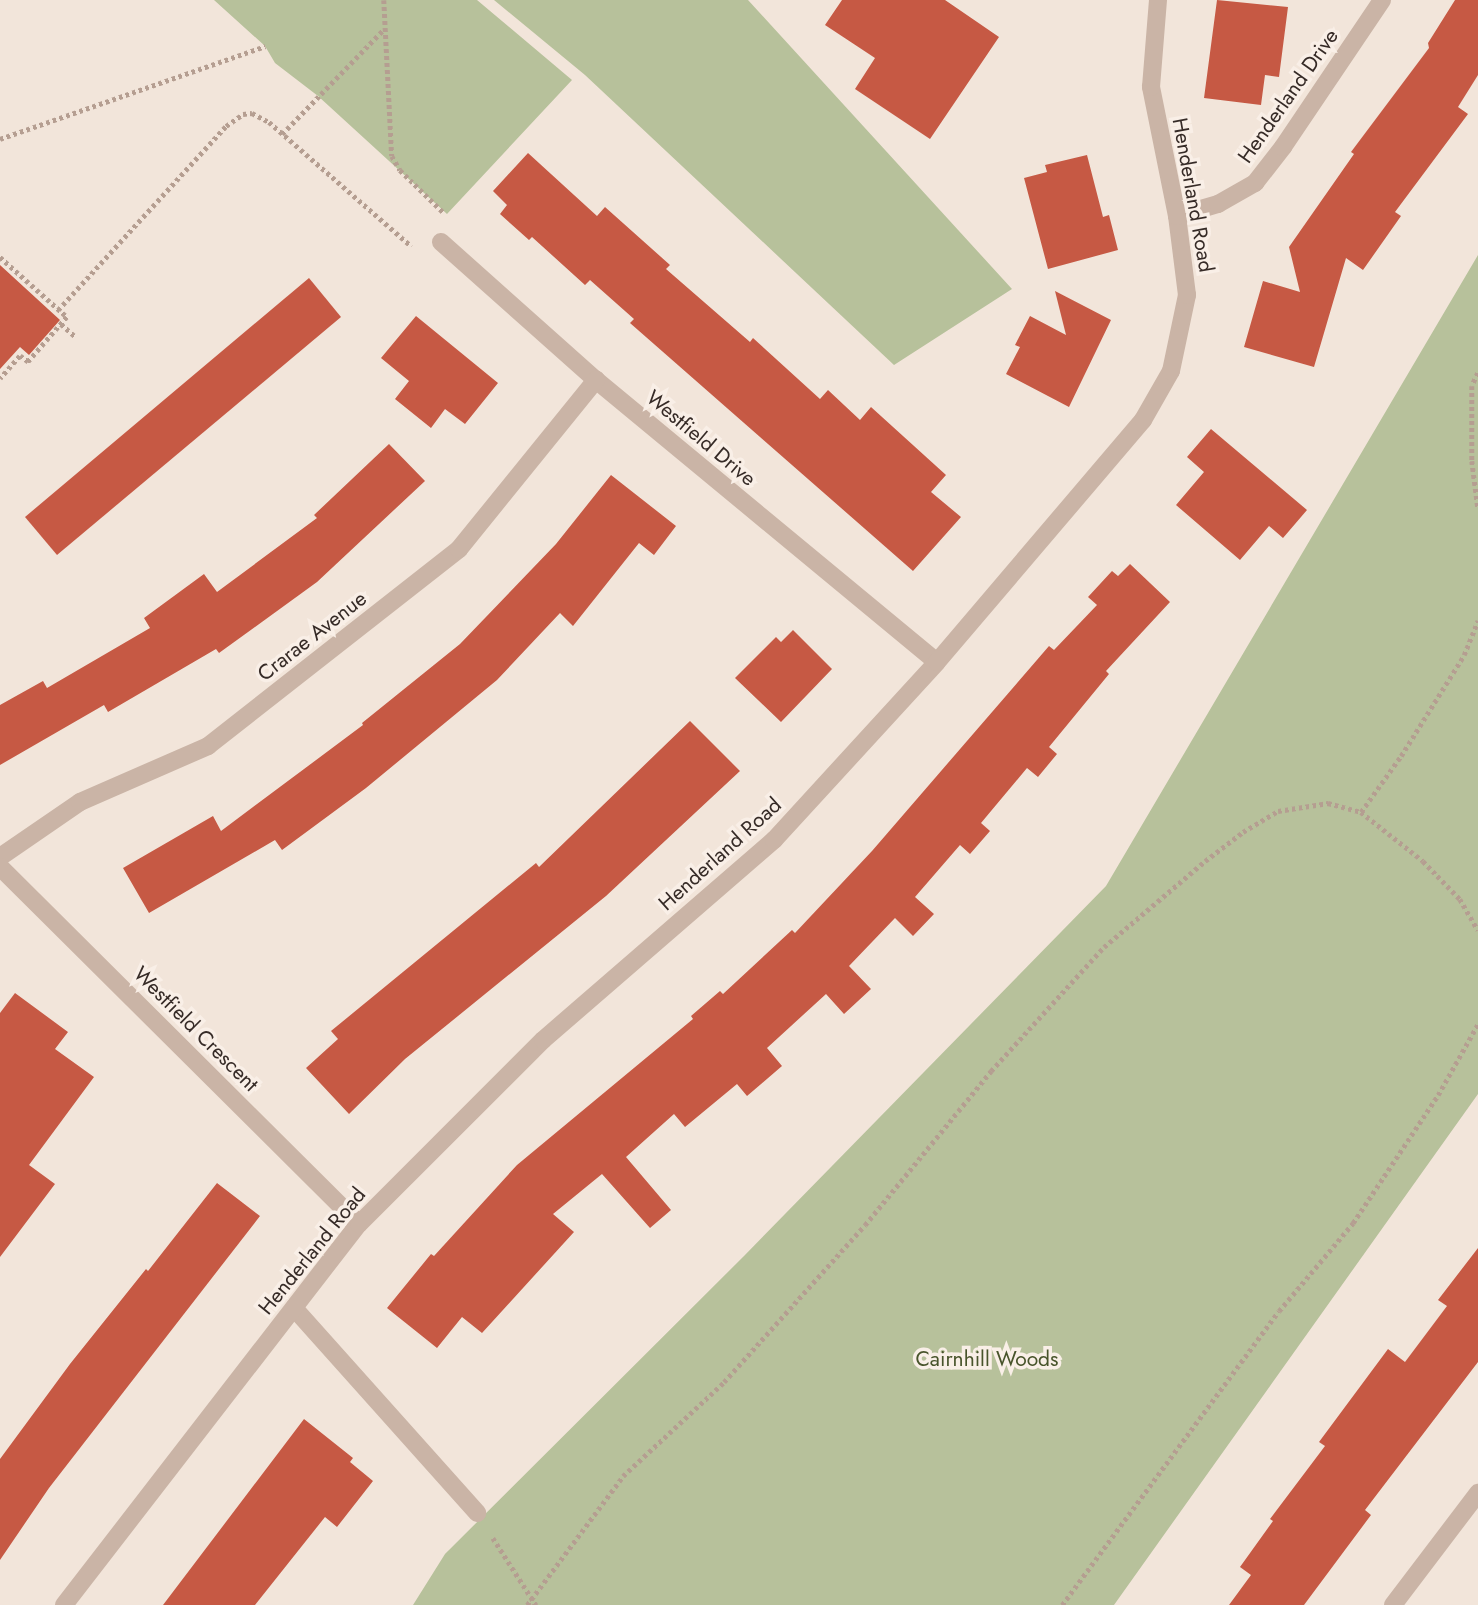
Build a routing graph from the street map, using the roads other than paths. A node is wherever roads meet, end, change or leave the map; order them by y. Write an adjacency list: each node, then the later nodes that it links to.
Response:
1 (1158, 0): 3 (street, Henderland Road)
2 (1382, 0): 3 (street, Henderland Drive)
3 (1177, 216): 6 (street, Henderland Road)
4 (441, 242): 5 (street, Westfield Drive)
5 (596, 380): 6 (street, Westfield Drive); 7 (street, Crarae Avenue)
6 (937, 662): 9 (street, Henderland Road)
7 (0, 857)
8 (0, 867): 9 (street, Westfield Crescent)
9 (359, 1224): 10 (street, Henderland Road)
10 (294, 1308): 12 (street); 13 (street, Henderland Road)
11 (1478, 1493): 14 (street)
12 (478, 1513)
13 (64, 1605)
14 (1393, 1605)

